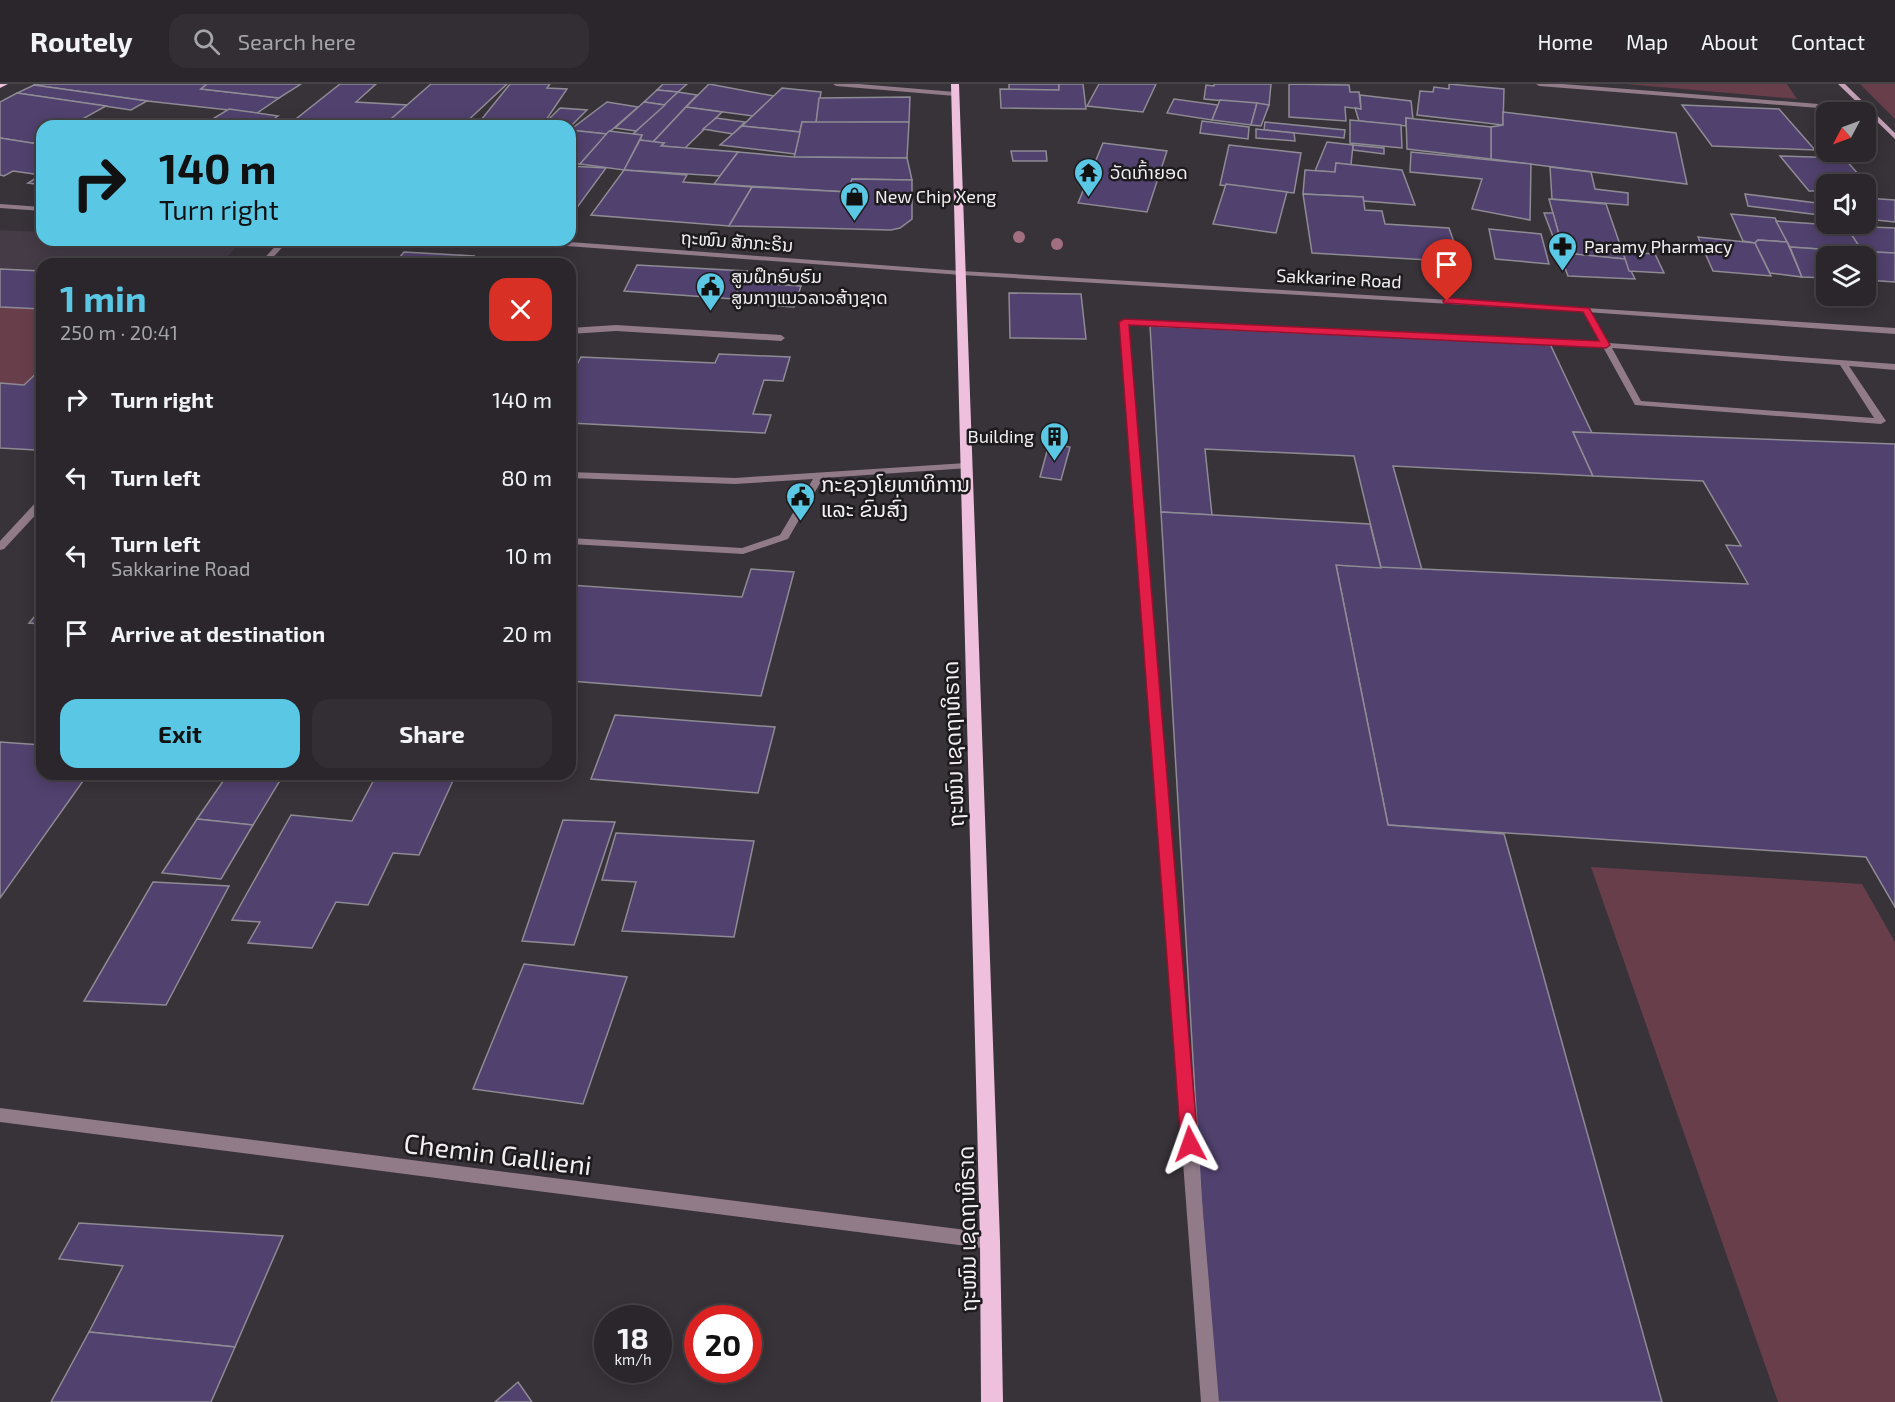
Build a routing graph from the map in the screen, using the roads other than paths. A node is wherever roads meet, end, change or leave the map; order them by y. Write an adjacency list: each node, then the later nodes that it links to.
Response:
1 (836, 84): 4 (street)
2 (1539, 84): 6 (street)
3 (1841, 84): 5 (street)
4 (955, 89): 14 (main road, ຖະໜົນ ເຊດຖາທິຣາດ)
5 (1860, 102)
6 (1816, 106)
7 (1876, 117): 8 (street)
8 (1895, 137)
9 (0, 206): 10 (street)
10 (36, 209)
11 (576, 245): 14 (street, ຖະໜົນ ສັກກະຣິນ)
12 (280, 246): 13 (street)
13 (268, 258)
14 (961, 273): 15 (street, Sakkarine Road); 22 (main road, ຖະໜົນ ເຊດຖາທິຣາດ)
15 (1586, 310): 17 (street, Sakkarine Road); 19 (street)
16 (576, 331): 18 (street)
17 (1895, 331)
18 (781, 338)
19 (1606, 345): 20 (street); 20 (street); 31 (street)
20 (1842, 362): 21 (street)
21 (1895, 367)
22 (966, 466): 24 (street); 29 (main road, ຖະໜົນ ເຊດຖາທິຣາດ)
23 (576, 475): 24 (street)
24 (819, 477): 26 (street)
25 (36, 508): 27 (street)
26 (576, 541)
27 (0, 547)
28 (0, 1115): 29 (street, Chemin Gallieni)
29 (990, 1241): 30 (main road, ຖະໜົນ ເຊດຖາທິຣາດ)
30 (992, 1402)
31 (1210, 1402)

